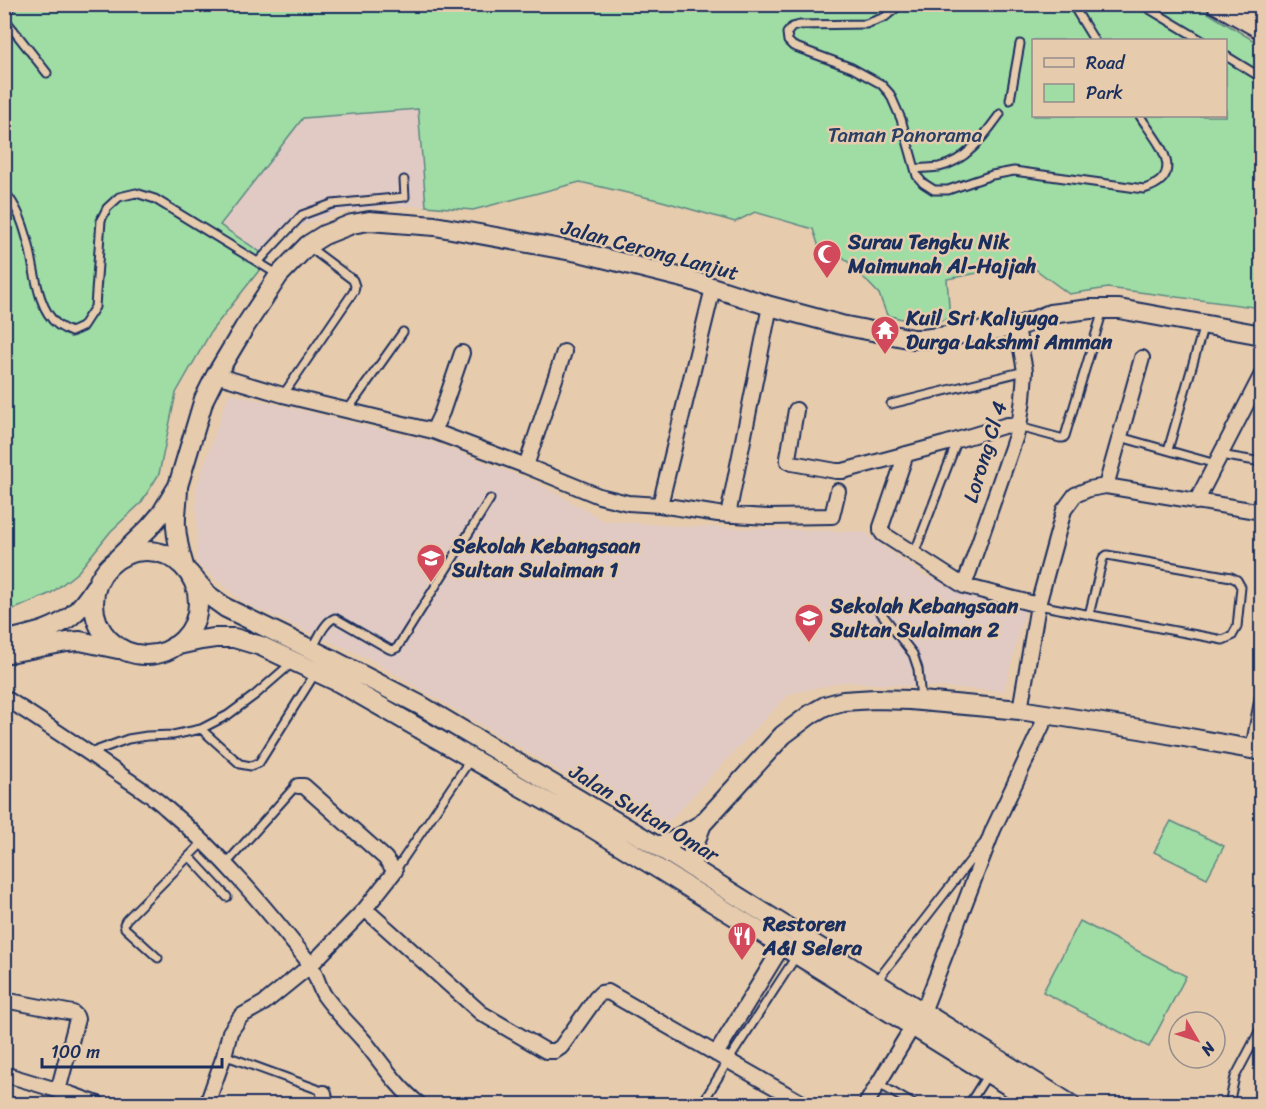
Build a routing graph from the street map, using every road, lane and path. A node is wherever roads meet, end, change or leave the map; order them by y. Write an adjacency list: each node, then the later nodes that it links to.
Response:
1 (14, 4): 8 (lane)
2 (901, 4): 20 (lane)
3 (1072, 4): 11 (lane)
4 (1144, 4): 12 (lane)
5 (1216, 4): 10 (main road)
6 (1252, 4): 7 (main road)
7 (1262, 10)
8 (4, 12)
9 (4, 18): 15 (lane)
10 (1262, 30)
11 (1093, 39)
12 (1199, 39)
13 (1020, 44): 17 (lane)
14 (1227, 57): 16 (lane)
15 (47, 73)
16 (1262, 78)
17 (1010, 100)
18 (1000, 114): 20 (lane)
19 (1141, 117): 20 (lane)
20 (915, 169)
21 (404, 180): 24 (lane)
22 (4, 191): 24 (lane)
23 (308, 245): 25 (main road, Jalan Cerong Lanjut); 26 (main road, Jalan Cerong Lanjut); 39 (lane)
24 (258, 262): 25 (lane)
25 (279, 275): 38 (main road, Jalan Cerong Lanjut)
26 (713, 288): 27 (main road, Jalan Cerong Lanjut); 57 (street)
27 (770, 306): 30 (main road, Jalan Cerong Lanjut); 59 (street)
28 (1103, 309): 29 (main road, Jalan Cerong Lanjut); 30 (main road, Jalan Cerong Lanjut); 43 (lane)
29 (1204, 325): 32 (main road, Jalan Cerong Lanjut); 47 (lane)
30 (1017, 327): 36 (street, Lorong Cl 4)
31 (403, 332): 42 (lane)
32 (1259, 334)
33 (564, 352): 51 (street)
34 (462, 353): 44 (street)
35 (1142, 358): 45 (street)
36 (1025, 371): 40 (lane); 43 (street, Lorong Cl 4)
37 (1262, 374): 49 (street)
38 (216, 375): 39 (street); 52 (main road, Jalan Cerong Lanjut)
39 (283, 395): 42 (street)
40 (891, 404)
41 (796, 410): 48 (street)
42 (347, 411): 44 (street)
43 (1019, 427): 46 (street); 63 (street, Lorong Cl 4)
44 (434, 431): 51 (street)
45 (1119, 436): 47 (lane); 53 (street)
46 (958, 440): 48 (street); 60 (lane)
47 (1168, 450): 49 (lane)
48 (906, 454): 60 (street)
49 (1218, 459): 50 (lane); 56 (street)
50 (1262, 462)
51 (526, 466): 57 (street)
52 (178, 486): 61 (main road, Jalan Cerong Lanjut); 62 (main road, Jalan Cerong Lanjut)
53 (1106, 486): 56 (street); 65 (street)
54 (838, 491): 59 (street)
55 (490, 499): 70 (lane)
56 (1196, 502): 58 (street)
57 (660, 505): 59 (street)
58 (1262, 512)
59 (728, 515)
60 (914, 554): 63 (street)
61 (117, 559): 62 (main road); 64 (main road)
62 (186, 570): 69 (main road); 70 (main road, Jalan Sultan Omar)
63 (964, 586): 65 (street)
64 (96, 587): 68 (main road); 71 (main road)
65 (1038, 605): 67 (lane); 79 (street)
66 (878, 609): 77 (lane)
67 (1089, 615): 67 (lane)
68 (4, 641)
69 (174, 646): 71 (main road); 73 (main road)
70 (312, 649): 89 (main road, Jalan Sultan Omar)
71 (123, 650): 72 (main road)
72 (4, 654)
73 (295, 661): 74 (main road); 81 (lane)
74 (317, 671): 81 (lane); 84 (main road)
75 (1262, 682): 78 (lane)
76 (4, 698): 83 (street)
77 (921, 701): 79 (main road); 86 (main road)
78 (1260, 704): 82 (lane)
79 (1020, 710): 80 (main road)
80 (1047, 715): 82 (main road); 87 (street)
81 (201, 729): 83 (lane)
82 (1256, 750)
83 (89, 753): 88 (street)
84 (471, 758): 93 (lane); 96 (main road)
85 (298, 786): 91 (lane); 93 (street)
86 (702, 824): 89 (main road); 92 (main road)
87 (993, 830): 99 (lane); 101 (street)
88 (203, 842): 90 (lane); 91 (street)
89 (657, 846): 92 (main road, Jalan Sultan Omar)
90 (189, 856): 94 (lane); 97 (lane)
91 (225, 865): 98 (street)
92 (692, 868): 99 (main road, Jalan Sultan Omar)
93 (395, 871): 95 (street)
94 (226, 897)
95 (364, 909): 98 (street); 104 (street)
96 (790, 950): 101 (main road); 104 (street)
97 (158, 958)
98 (311, 965): 103 (street); 112 (street)
99 (876, 982): 101 (main road, Jalan Sultan Omar)
100 (4, 1000): 108 (street)
101 (918, 1019): 106 (main road); 107 (street); 119 (main road, Jalan Sultan Omar)
102 (1262, 1026): 120 (lane)
103 (224, 1056): 109 (lane); 111 (street)
104 (722, 1057): 113 (lane); 114 (street)
105 (4, 1074): 108 (street)
106 (988, 1074): 117 (lane); 118 (main road)
107 (879, 1084): 115 (street); 116 (lane)
108 (65, 1096): 110 (street)
109 (324, 1099)
110 (98, 1104)
111 (207, 1104)
112 (419, 1104)
113 (702, 1104)
114 (804, 1104)
115 (866, 1104)
116 (913, 1104)
117 (969, 1104)
118 (1038, 1104)
119 (1070, 1104)
120 (1229, 1104)

